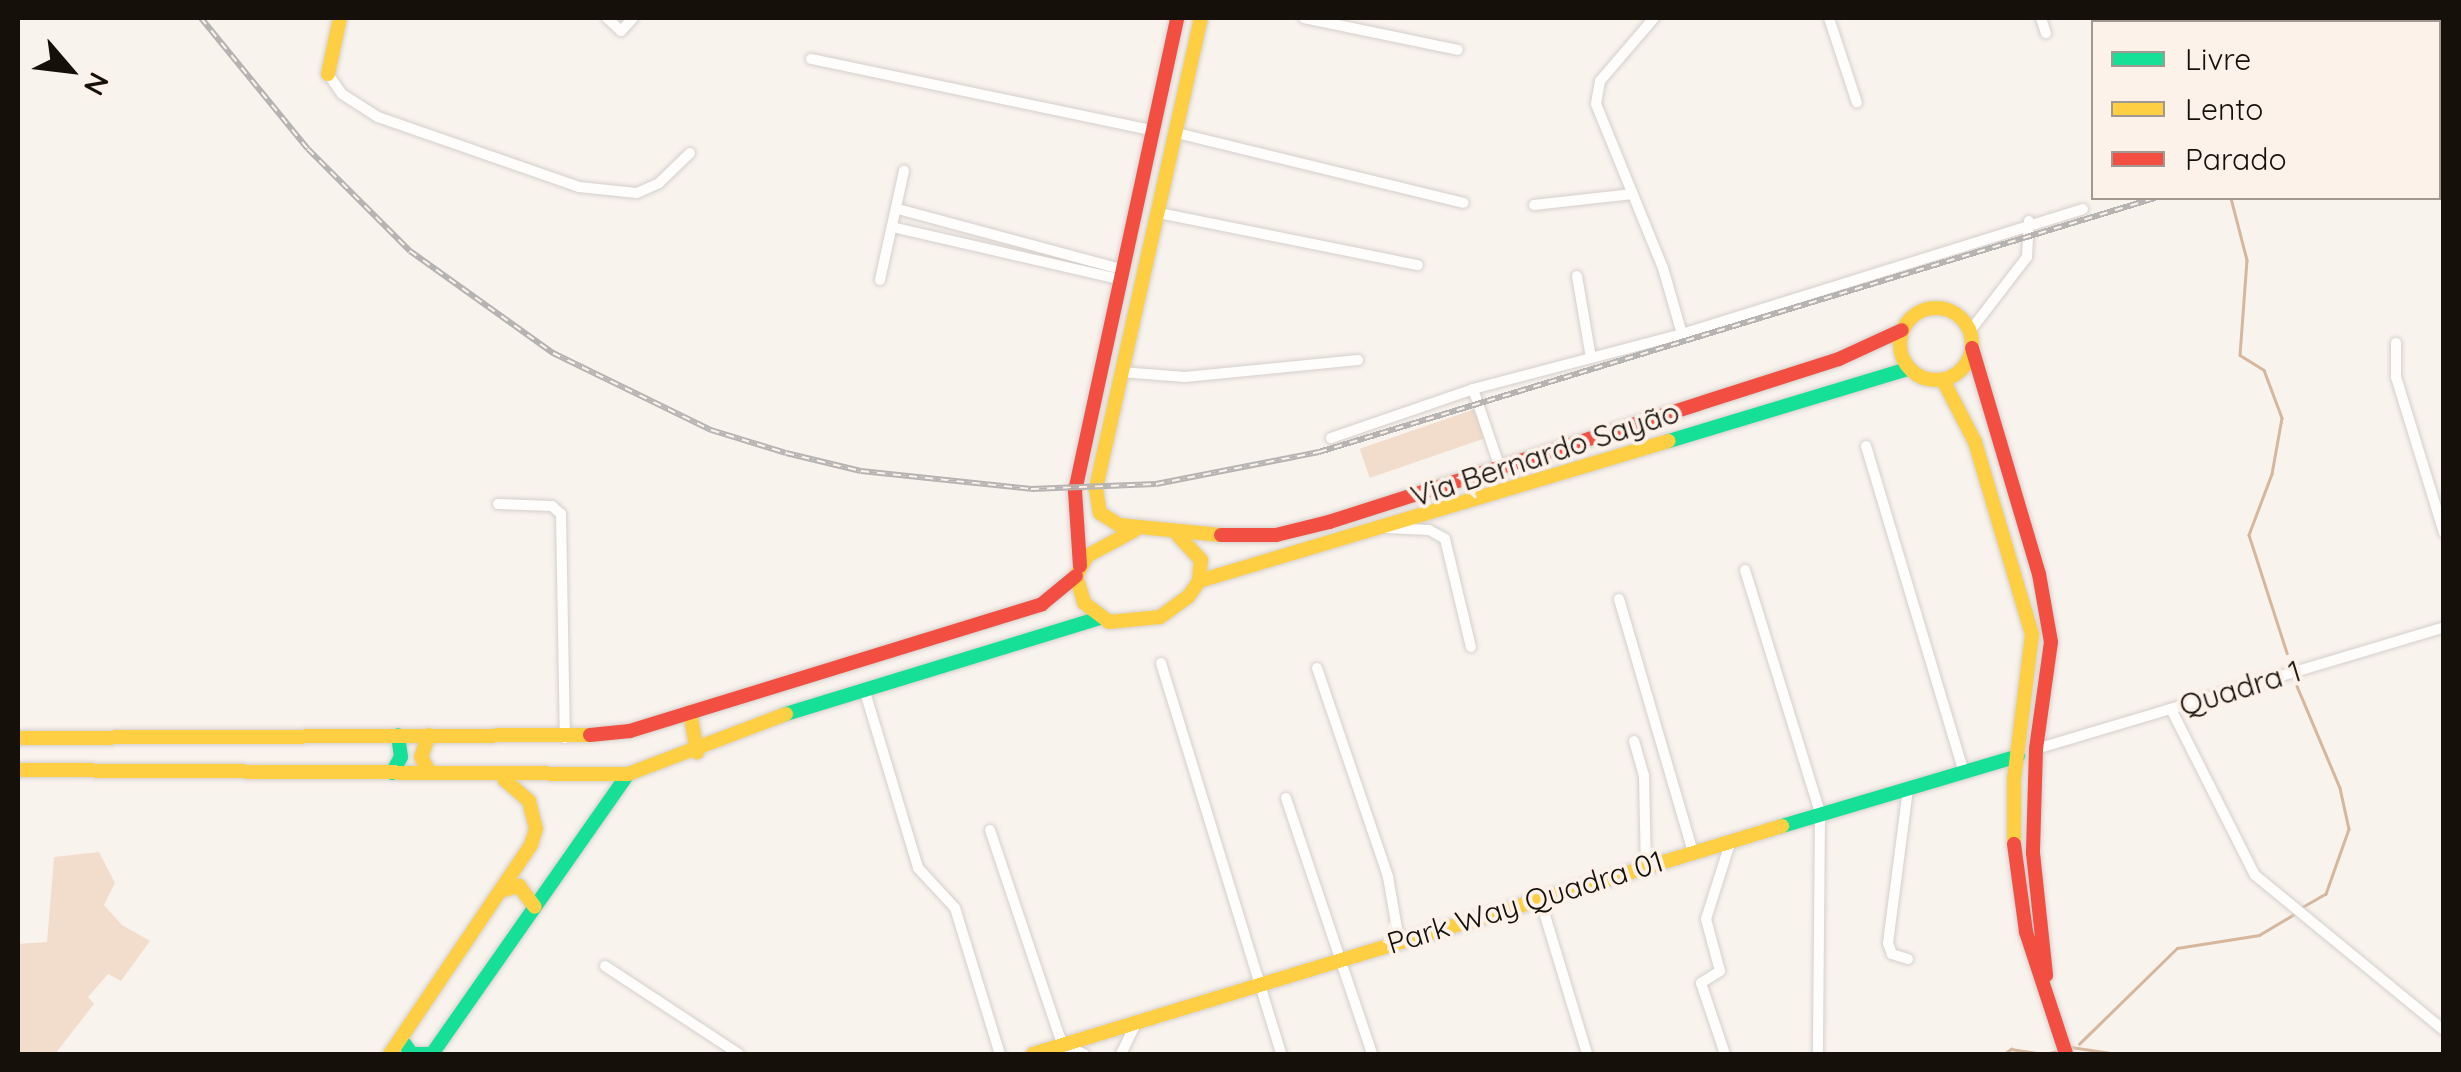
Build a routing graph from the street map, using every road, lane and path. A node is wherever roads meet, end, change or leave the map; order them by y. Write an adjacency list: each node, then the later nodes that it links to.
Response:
1 (340, 18): 13 (main road)
2 (607, 18): 3 (street)
3 (633, 18)
4 (1176, 18): 15 (main road)
5 (1200, 18): 16 (main road)
6 (1304, 18): 11 (street)
7 (1654, 18): 19 (street)
8 (1830, 18): 14 (street)
9 (2041, 18): 10 (street)
10 (2046, 33)
11 (1458, 50)
12 (812, 59): 15 (street)
13 (328, 74): 17 (street)
14 (1857, 103)
15 (1152, 130): 34 (main road)
16 (1176, 133): 20 (street); 25 (main road)
17 (690, 153)
18 (904, 170): 22 (street)
19 (1632, 194): 21 (street); 39 (street)
20 (1464, 203)
21 (1534, 206)
22 (898, 208): 24 (street); 27 (street)
23 (2083, 210): 26 (street)
24 (914, 213): 28 (street); 29 (street)
25 (1158, 213): 32 (street); 45 (main road)
26 (2029, 221): 38 (street); 39 (street)
27 (892, 227): 28 (street); 36 (street)
28 (910, 232): 30 (street)
29 (1001, 232): 30 (street); 31 (street)
30 (997, 252): 33 (street)
31 (1071, 252): 33 (street); 34 (street)
32 (1418, 265)
33 (1066, 267): 34 (street)
34 (1120, 274): 57 (main road)
35 (1577, 276): 42 (street)
36 (880, 280)
37 (1902, 330): 38 (main road); 44 (main road); 50 (main road, Via Bernardo Sayão)
38 (1970, 332): 41 (main road)
39 (1682, 334): 42 (street)
40 (2396, 343): 54 (street)
41 (1972, 348): 46 (main road); 73 (main road)
42 (1590, 358): 47 (street)
43 (1358, 360): 45 (street)
44 (1908, 369): 46 (main road); 52 (main road)
45 (1121, 372): 53 (main road)
46 (1943, 380): 75 (main road)
47 (1473, 389): 48 (street); 50 (street)
48 (1332, 438)
49 (1866, 446): 77 (street)
50 (1501, 470): 55 (main road, Via Bernardo Sayão)
51 (498, 504): 70 (street)
52 (1381, 528): 58 (main road); 62 (street)
53 (1136, 530): 55 (main road); 57 (main road)
54 (2444, 533)
55 (1179, 536): 58 (main road)
56 (1745, 570): 84 (street)
57 (1078, 571): 60 (main road); 67 (main road)
58 (1199, 582): 60 (main road)
59 (1619, 599): 87 (street)
60 (1100, 618): 65 (main road)
61 (2444, 627): 66 (street, Quadra 1)
62 (1470, 647)
63 (1161, 664): 96 (street)
64 (1317, 668): 92 (street)
65 (865, 692): 74 (main road); 105 (street)
66 (2171, 710): 73 (street, Quadra 1); 99 (street)
67 (690, 712): 70 (main road); 74 (main road)
68 (398, 735): 69 (main road); 71 (main road); 78 (main road)
69 (429, 735): 70 (main road); 79 (main road)
70 (565, 738)
71 (18, 739)
72 (1634, 740): 88 (street)
73 (2036, 749): 97 (main road)
74 (696, 752): 80 (main road)
75 (2018, 756): 77 (main road, Park Way Quadra 01); 97 (main road)
76 (18, 770): 78 (main road)
77 (1964, 772): 82 (main road, Park Way Quadra 01)
78 (392, 773): 79 (main road)
79 (430, 773): 81 (main road)
80 (628, 774): 81 (main road); 91 (main road)
81 (498, 776): 89 (main road)
82 (1908, 788): 84 (main road, Park Way Quadra 01); 94 (street)
83 (1286, 798): 93 (street)
84 (1820, 813): 86 (main road, Park Way Quadra 01); 113 (street)
85 (990, 830): 101 (street)
86 (1730, 840): 87 (main road, Park Way Quadra 01); 112 (street)
87 (1692, 852): 88 (main road, Park Way Quadra 01)
88 (1646, 866): 90 (main road, Park Way Quadra 01)
89 (504, 890): 91 (main road); 100 (main road)
90 (1540, 899): 92 (main road, Park Way Quadra 01); 111 (street)
91 (535, 907): 103 (main road)
92 (1399, 940): 93 (main road, Park Way Quadra 01)
93 (1335, 958): 96 (main road, Park Way Quadra 01); 110 (street)
94 (1908, 958)
95 (604, 966): 104 (street)
96 (1259, 983): 98 (main road, Park Way Quadra 01); 109 (street)
97 (2050, 1006): 114 (main road)
98 (1136, 1023): 101 (main road, Park Way Quadra 01); 108 (street)
99 (2444, 1030)
100 (401, 1039): 102 (main road); 103 (main road)
101 (1063, 1045): 106 (main road, Park Way Quadra 01); 107 (street)
102 (390, 1054)
103 (432, 1054)
104 (739, 1054)
105 (1000, 1054)
106 (1033, 1054)
107 (1084, 1054)
108 (1121, 1054)
109 (1282, 1054)
110 (1372, 1054)
111 (1587, 1054)
112 (1724, 1054)
113 (1818, 1054)
114 (2066, 1054)

